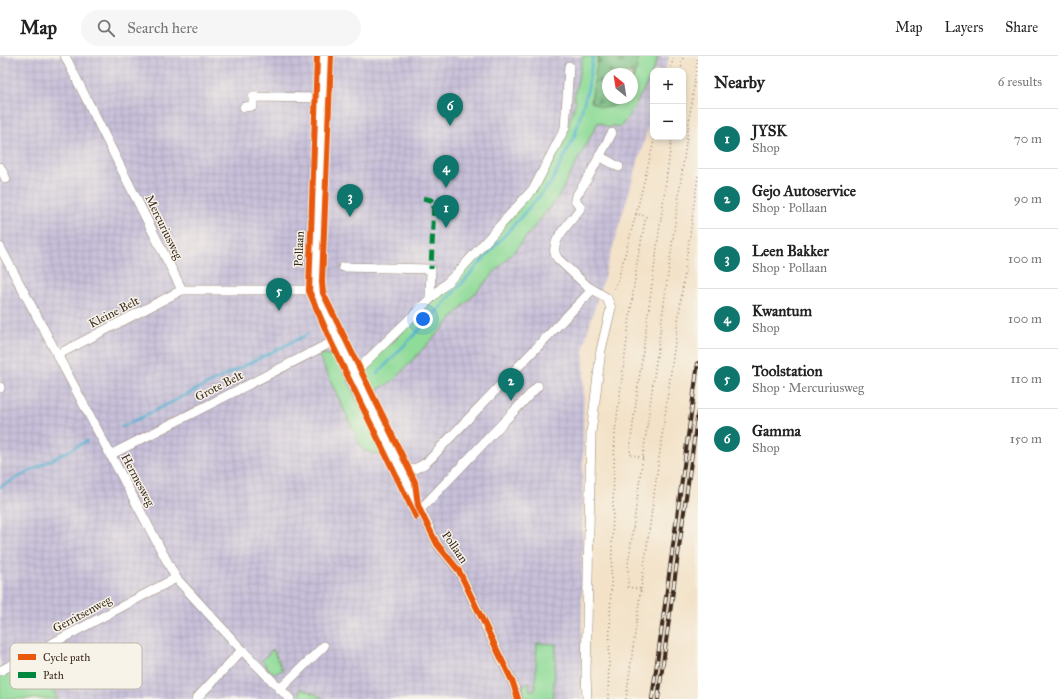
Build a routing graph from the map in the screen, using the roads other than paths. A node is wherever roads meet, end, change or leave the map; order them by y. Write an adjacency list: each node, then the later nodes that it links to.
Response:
1 (65, 56): 13 (street, Mercuriusweg)
2 (324, 56): 4 (street, Pollaan)
3 (570, 66): 16 (street)
4 (322, 98): 5 (street); 14 (street, Pollaan)
5 (244, 107)
6 (612, 133): 7 (street)
7 (599, 156): 9 (street); 15 (street)
8 (0, 167): 10 (street)
9 (619, 167)
10 (6, 179)
11 (0, 247): 18 (street, Hermesweg)
12 (343, 266): 16 (street)
13 (182, 290): 14 (street); 18 (street, Kleine Belt)
14 (316, 290): 17 (street, Pollaan)
15 (592, 290): 22 (street); 33 (street)
16 (430, 299): 19 (street)
17 (338, 339): 19 (street, Pollaan); 21 (street, Grote Belt)
18 (57, 355): 21 (street, Hermesweg)
19 (354, 373): 22 (street, Pollaan)
20 (538, 386): 23 (street)
21 (110, 455): 24 (street, Hermesweg)
22 (402, 472): 23 (street, Pollaan)
23 (418, 512): 32 (street, Pollaan)
24 (176, 578): 25 (street, Gerritsenweg); 27 (street, Hermesweg)
25 (53, 643)
26 (324, 646): 30 (street)
27 (242, 650): 30 (street, Hermesweg); 31 (street)
28 (10, 666): 29 (street, Gerritsenweg)
29 (0, 671)
30 (285, 696)
31 (196, 699)
32 (518, 699)
33 (587, 699)

